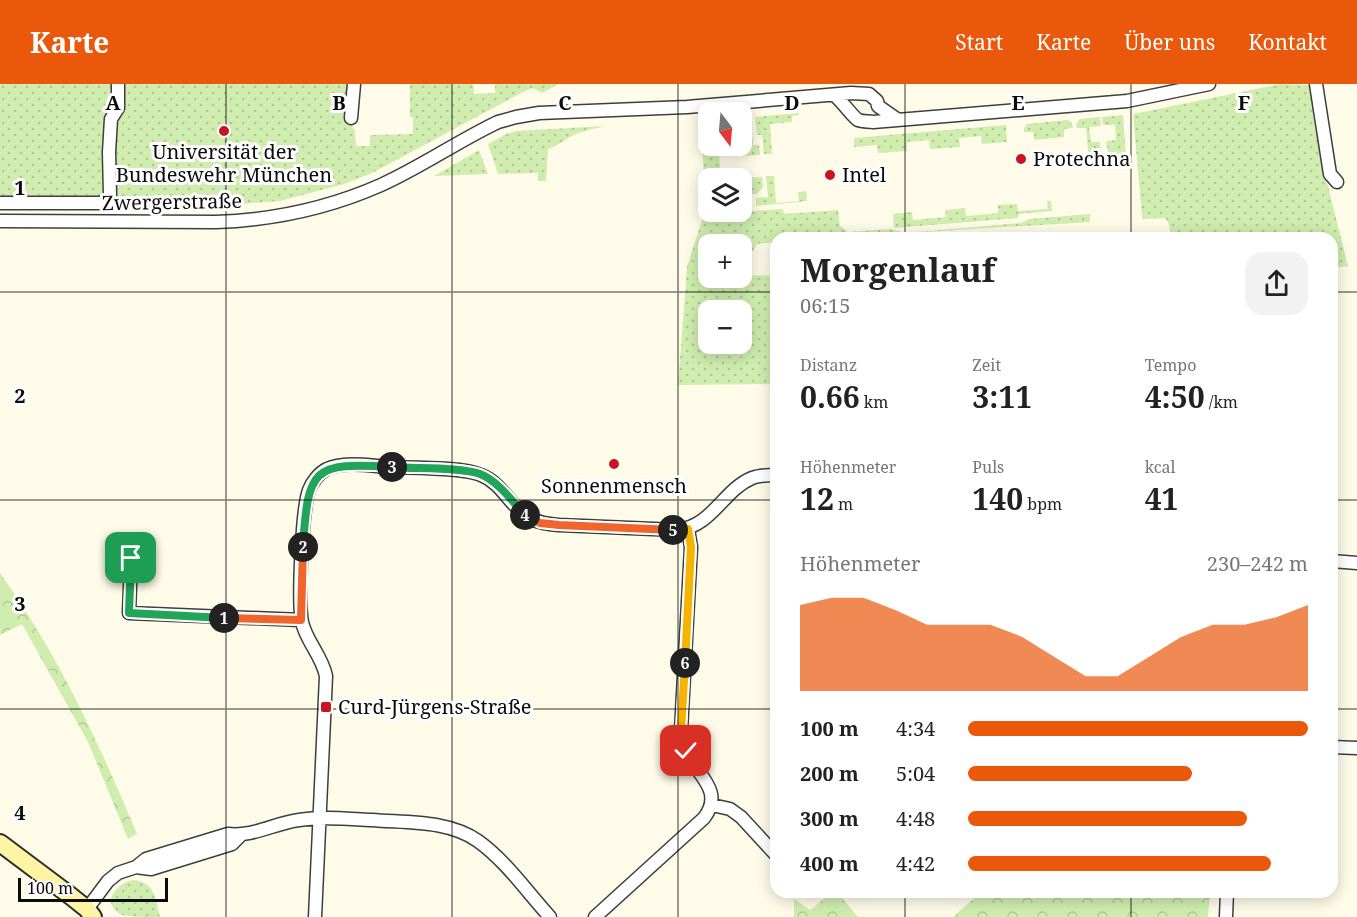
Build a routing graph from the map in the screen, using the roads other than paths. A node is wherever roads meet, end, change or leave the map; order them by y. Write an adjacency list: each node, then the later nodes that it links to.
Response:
1 (118, 84): 13 (street)
2 (354, 84): 9 (street)
3 (1209, 84): 10 (street)
4 (1316, 84): 12 (street)
5 (834, 95): 6 (street, Zwergerstraße); 8 (street); 14 (street, Zwergerstraße)
6 (859, 95): 7 (street); 8 (street)
7 (878, 106): 10 (street); 11 (street)
8 (851, 111): 11 (street)
9 (351, 118)
10 (898, 120): 11 (street)
11 (867, 121)
12 (1337, 182)
13 (0, 203)
14 (0, 221)
15 (770, 475): 16 (street)
16 (688, 529): 20 (street); 23 (street)
17 (131, 558): 20 (street)
18 (1338, 561): 19 (street)
19 (1357, 563)
20 (301, 620): 24 (street)
21 (1338, 747): 22 (street)
22 (1357, 748)
23 (712, 805): 26 (street); 32 (street)
24 (319, 818): 28 (street); 30 (street); 31 (street)
25 (0, 843): 28 (main road)
26 (770, 848)
27 (1227, 898): 33 (street)
28 (90, 913): 29 (main road)
29 (105, 917)
30 (315, 917)
31 (550, 917)
32 (595, 917)
33 (1226, 917)

